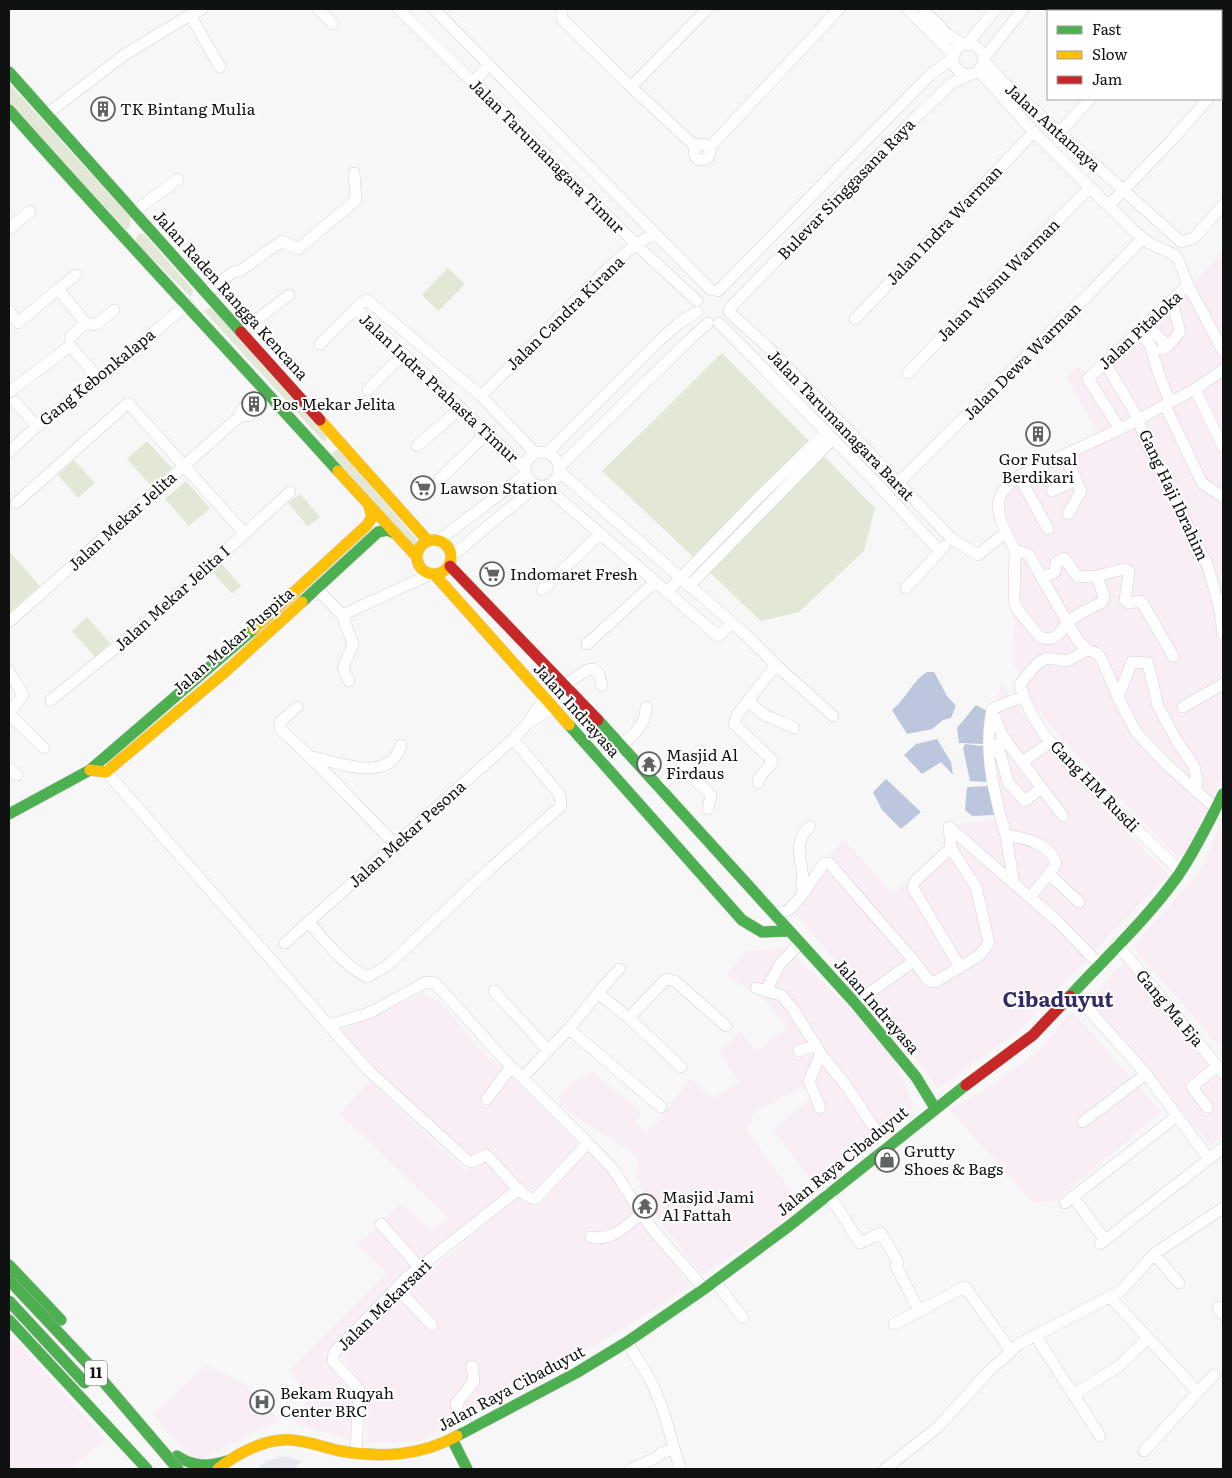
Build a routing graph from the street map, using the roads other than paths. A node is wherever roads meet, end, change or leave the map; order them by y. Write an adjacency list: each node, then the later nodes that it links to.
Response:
1 (202, 9): 12 (street)
2 (318, 9): 13 (street)
3 (399, 9): 20 (street, Jalan Tarumanagara Timur)
4 (434, 9): 16 (street, Jalan Tarumanagara Timur)
5 (707, 9): 21 (street)
6 (907, 9): 15 (street)
7 (923, 9): 14 (street)
8 (996, 9): 14 (street)
9 (1023, 9): 17 (street, Bulevar Singgasana Raya)
10 (562, 10): 21 (street)
11 (839, 10): 21 (street)
12 (190, 15): 18 (street); 25 (street)
13 (333, 24)
14 (965, 44): 15 (street); 17 (street)
15 (953, 56): 17 (street); 46 (street, Bulevar Singgasana Raya)
16 (488, 64): 20 (street); 37 (street, Jalan Tarumanagara Timur)
17 (979, 66): 26 (street, Jalan Antamaya); 27 (street, Jalan Antamaya); 53 (street, Bulevar Singgasana Raya)
18 (220, 67)
19 (9, 72): 25 (main road, Jalan Raden Rangga Kencana)
20 (474, 83): 40 (street, Jalan Tarumanagara Timur)
21 (631, 87)
22 (1089, 100): 27 (street)
23 (1207, 100): 31 (street)
24 (9, 110): 49 (main road)
25 (47, 114): 35 (main road, Jalan Raden Rangga Kencana)
26 (1034, 132): 30 (street, Jalan Antamaya); 55 (street, Jalan Indra Warman)
27 (1059, 133): 31 (street, Jalan Antamaya)
28 (354, 173): 45 (street)
29 (178, 179): 35 (street)
30 (1090, 188): 32 (street, Jalan Antamaya); 68 (street, Jalan Wisnu Warman)
31 (1125, 190): 32 (street); 39 (street, Jalan Antamaya)
32 (1109, 205): 38 (street, Jalan Antamaya)
33 (1223, 205): 39 (street)
34 (30, 211): 36 (street)
35 (135, 212): 45 (main road, Jalan Raden Rangga Kencana)
36 (9, 229)
37 (654, 234): 40 (street, Jalan Candra Kirana); 46 (street, Jalan Tarumanagara Timur)
38 (1143, 238): 41 (street, Jalan Antamaya); 97 (street, Jalan Dewa Warman)
39 (1181, 242): 41 (street)
40 (636, 244): 50 (street, Jalan Tarumanagara Timur); 73 (street, Jalan Candra Kirana)
41 (1173, 254): 43 (street, Jalan Pitaloka)
42 (76, 274): 44 (street)
43 (1188, 285): 48 (street, Jalan Pitaloka); 63 (street)
44 (58, 290): 54 (street); 56 (street)
45 (207, 291): 59 (main road, Jalan Raden Rangga Kencana)
46 (714, 291): 50 (street); 53 (street)
47 (289, 295): 59 (street)
48 (1172, 301): 58 (street, Jalan Pitaloka); 62 (street)
49 (187, 304): 69 (street, Gang Kebonkalapa); 72 (main road)
50 (697, 306): 57 (street); 87 (street)
51 (356, 309): 61 (street); 65 (street, Jalan Indra Prahasta Timur); 73 (street, Jalan Indra Prahasta Timur)
52 (114, 310): 56 (street)
53 (729, 310): 57 (street); 97 (street, Jalan Tarumanagara Barat)
54 (9, 311)
55 (855, 319)
56 (86, 323): 60 (street)
57 (714, 323): 81 (street, Jalan Tarumanagara Barat); 91 (street)
58 (1142, 328): 62 (street); 64 (street); 66 (street, Jalan Pitaloka)
59 (242, 331): 82 (main road, Jalan Raden Rangga Kencana)
60 (70, 337)
61 (320, 344)
62 (1168, 346): 64 (street)
63 (1223, 351)
64 (1153, 353): 75 (street)
65 (404, 354): 71 (street); 76 (street, Jalan Indra Prahasta Timur)
66 (1105, 363): 77 (street, Gang Haji Ibrahim); 79 (street, Jalan Pitaloka)
67 (1223, 370): 70 (street)
68 (908, 374)
69 (99, 379): 74 (street); 78 (street, Gang Kebonkalapa)
70 (1195, 389): 75 (street); 84 (street)
71 (368, 390)
72 (267, 394): 86 (main road); 90 (street, Jalan Mekar Jelita)
73 (481, 396): 87 (street, Jalan Indra Prahasta Timur)
74 (12, 397): 78 (street)
75 (1168, 403): 77 (street); 103 (street)
76 (461, 408): 80 (street, Jalan Indra Prahasta Timur); 83 (street)
77 (1138, 418): 79 (street); 137 (street, Gang Haji Ibrahim)
78 (36, 426): 85 (street, Gang Kebonkalapa)
79 (1120, 429): 88 (street)
80 (487, 433): 92 (street, Jalan Indra Prahasta Timur); 95 (street)
81 (829, 436): 89 (street); 111 (street, Jalan Tarumanagara Barat)
82 (336, 438): 86 (main road); 119 (main road, Jalan Raden Rangga Kencana)
83 (417, 446)
84 (1223, 447)
85 (9, 452)
86 (320, 452): 105 (main road)
87 (541, 453): 91 (street); 92 (street)
88 (1065, 455): 94 (street); 96 (street)
89 (802, 464): 93 (street); 98 (street)
90 (184, 466): 104 (street); 115 (street); 134 (street, Jalan Mekar Jelita)
91 (559, 469): 99 (street); 128 (street)
92 (525, 471): 99 (street); 119 (street)
93 (780, 476): 98 (street); 102 (street)
94 (1020, 476): 112 (street); 114 (street)
95 (440, 479)
96 (1076, 480): 100 (street); 109 (street)
97 (899, 482): 108 (street, Jalan Tarumanagara Barat)
98 (789, 484): 106 (street)
99 (540, 486): 117 (street); 123 (street)
100 (1052, 491)
101 (290, 492): 115 (street, Jalan Mekar Jelita I)
102 (759, 497): 106 (street); 107 (street)
103 (1223, 498)
104 (16, 502)
105 (369, 506): 116 (main road); 142 (main road, Jalan Mekar Puspita)
106 (768, 506): 110 (street)
107 (749, 507): 110 (street); 113 (street)
108 (924, 511): 111 (street); 118 (street, Jalan Tarumanagara Barat)
109 (1068, 514)
110 (758, 516): 113 (street)
111 (913, 522): 121 (street, Jalan Tarumanagara Barat)
112 (1048, 529)
113 (734, 532): 128 (street)
114 (1006, 532): 118 (street, Jalan Tarumanagara Barat); 120 (street)
115 (244, 533): 151 (street, Jalan Mekar Jelita I)
116 (394, 533): 122 (main road); 130 (main road, Jalan Mekar Puspita)
117 (600, 534): 127 (street); 131 (street)
118 (952, 539): 121 (street)
119 (433, 540): 122 (main road); 123 (main road)
120 (1015, 550): 125 (street); 135 (street)
121 (940, 551): 129 (street)
122 (416, 557): 124 (main road)
123 (451, 561): 124 (main road); 146 (main road, Jalan Indrayasa)
124 (433, 575): 133 (street); 150 (main road, Jalan Indrayasa)
125 (1043, 576): 126 (street); 135 (street)
126 (1097, 576): 135 (street); 140 (street)
127 (655, 582): 132 (street); 138 (street)
128 (684, 582): 132 (street); 136 (street)
129 (906, 588)
130 (317, 589): 133 (street); 142 (main road, Jalan Mekar Puspita)
131 (542, 590)
132 (667, 592): 136 (street)
133 (342, 615): 144 (street)
134 (9, 622)
135 (1068, 622): 139 (street)
136 (732, 624): 141 (street)
137 (1223, 634)
138 (587, 644)
139 (1088, 650): 148 (street); 149 (street)
140 (1173, 656)
141 (776, 665): 152 (street); 159 (street)
142 (221, 667): 172 (main road, Jalan Mekar Puspita); 174 (main road, Jalan Mekar Puspita)
143 (9, 672): 158 (street)
144 (349, 681)
145 (1223, 684): 155 (street)
146 (564, 685): 147 (street); 165 (main road, Jalan Indrayasa)
147 (602, 686)
148 (1024, 696): 157 (street); 164 (street, Gang HM Rusdi)
149 (1118, 697): 178 (street); 178 (street)
150 (544, 699): 156 (main road, Jalan Indrayasa); 160 (street, Jalan Mekar Pesona)
151 (51, 700)
152 (749, 700): 161 (street); 175 (street)
153 (646, 706): 165 (street)
154 (297, 707): 169 (street)
155 (1182, 707)
156 (552, 708): 160 (street, Jalan Mekar Pesona); 170 (main road, Jalan Indrayasa)
157 (992, 710): 162 (street); 185 (street)
158 (9, 714): 167 (street)
159 (833, 716)
160 (527, 724): 163 (street, Jalan Mekar Pesona)
161 (794, 728)
162 (1003, 737): 171 (street); 177 (street)
163 (513, 739): 186 (street, Jalan Mekar Pesona); 195 (street)
164 (1051, 742): 171 (street); 188 (street, Gang HM Rusdi)
165 (620, 744): 170 (street); 176 (main road, Jalan Indrayasa)
166 (401, 745): 169 (street)
167 (44, 748)
168 (700, 751): 173 (street)
169 (312, 757): 186 (street)
170 (599, 760): 196 (main road, Jalan Indrayasa)
171 (1022, 762): 177 (street)
172 (94, 766): 174 (main road); 182 (main road, Jalan Mekar Puspita)
173 (683, 768): 176 (street); 180 (street)
174 (106, 772): 209 (street)
175 (758, 783)
176 (658, 788): 194 (main road, Jalan Indrayasa)
177 (1041, 788): 183 (street)
178 (1195, 791): 181 (street)
179 (1223, 794): 181 (main road, Jalan Raya Cibaduyut)
180 (708, 809)
181 (1220, 811): 188 (main road, Jalan Raya Cibaduyut)
182 (9, 814)
183 (1063, 816)
184 (810, 826): 191 (street)
185 (1006, 836): 189 (street); 190 (street)
186 (396, 845): 195 (street, Jalan Mekar Pesona)
187 (951, 848): 190 (street); 202 (street); 202 (street)
188 (1181, 872): 199 (main road, Jalan Raya Cibaduyut)
189 (1049, 874): 192 (street); 193 (street)
190 (1014, 884): 192 (street)
191 (802, 894): 194 (street); 200 (street)
192 (1030, 897): 201 (street)
193 (1079, 902)
194 (773, 914): 196 (main road, Jalan Indrayasa)
195 (308, 922): 197 (street, Jalan Mekar Pesona)
196 (788, 931): 198 (main road, Jalan Indrayasa)
197 (285, 943)
198 (800, 943): 207 (main road, Jalan Indrayasa); 212 (street)
199 (1117, 944): 201 (main road, Jalan Raya Cibaduyut); 217 (street, Gang Ma Eja)
200 (914, 960): 202 (street); 207 (street)
201 (1098, 963): 205 (main road, Jalan Raya Cibaduyut)
202 (960, 967)
203 (619, 969): 206 (street)
204 (494, 991): 213 (street)
205 (1073, 992): 218 (street); 224 (main road, Jalan Raya Cibaduyut)
206 (598, 993): 208 (street); 211 (street)
207 (855, 1003): 224 (main road, Jalan Indrayasa)
208 (629, 1018): 210 (street); 216 (street)
209 (329, 1025): 215 (street); 231 (street)
210 (726, 1026)
211 (569, 1028): 213 (street); 221 (street)
212 (818, 1049): 214 (street); 223 (street); 228 (street)
213 (548, 1050): 219 (street)
214 (799, 1051)
215 (511, 1067): 219 (street); 220 (street)
216 (681, 1068)
217 (1220, 1069): 222 (street)
218 (1146, 1074): 225 (street); 226 (street)
219 (522, 1078): 227 (street)
220 (487, 1099)
221 (661, 1107)
222 (1207, 1107)
223 (820, 1108)
224 (935, 1108): 228 (main road, Jalan Raya Cibaduyut)
225 (1177, 1116): 230 (street); 230 (street)
226 (1083, 1122)
227 (588, 1143): 231 (street); 234 (street)
228 (886, 1146): 232 (main road, Jalan Raya Cibaduyut)
229 (1223, 1148): 230 (street)
230 (1209, 1159)
231 (519, 1189): 239 (street, Jalan Mekarsari)
232 (828, 1193): 241 (main road, Jalan Raya Cibaduyut); 247 (street)
233 (1223, 1208): 237 (street)
234 (642, 1213): 236 (street); 244 (street)
235 (381, 1224): 239 (street)
236 (591, 1237)
237 (1154, 1254): 242 (street); 245 (street)
238 (9, 1265): 258 (main road, 11)
239 (420, 1268): 243 (street, Jalan Mekarsari)
240 (9, 1280): 274 (main road, 11, bridge)
241 (715, 1281): 244 (main road, Jalan Raya Cibaduyut); 248 (street)
242 (1179, 1283)
243 (397, 1288): 251 (street); 269 (street, Jalan Mekarsari)
244 (704, 1289): 254 (main road, Jalan Raya Cibaduyut)
245 (1110, 1297): 252 (street); 253 (street)
246 (9, 1301): 259 (main road, 11, bridge)
247 (919, 1311): 250 (street); 255 (street)
248 (743, 1318)
249 (9, 1320): 262 (main road, 11)
250 (894, 1324)
251 (432, 1325)
252 (1035, 1335): 255 (street); 261 (street)
253 (1148, 1338): 260 (street); 261 (street)
254 (627, 1342): 264 (main road, Jalan Raya Cibaduyut); 267 (street)
255 (1011, 1351): 279 (street)
256 (472, 1366): 264 (street)
257 (1214, 1375): 260 (street)
258 (116, 1380): 263 (main road); 270 (main road, 11)
259 (92, 1391)
260 (1198, 1392): 268 (street)
261 (1073, 1395): 265 (street)
262 (90, 1406): 263 (main road); 272 (main road, 11)
263 (108, 1408): 273 (main road)
264 (468, 1430): 266 (main road, Jalan Raya Cibaduyut)
265 (1100, 1436)
266 (452, 1439): 269 (main road, Jalan Raya Cibaduyut); 276 (main road)
267 (674, 1449): 277 (street); 278 (street)
268 (1144, 1451)
269 (356, 1453): 271 (main road, Jalan Raya Cibaduyut)
270 (177, 1456): 271 (main road, Jalan Raya Cibaduyut); 275 (main road, 11)
271 (226, 1467)
272 (147, 1469)
273 (161, 1469)
274 (178, 1469)
275 (188, 1469)
276 (468, 1469)
277 (631, 1469)
278 (680, 1469)
279 (885, 1469)

